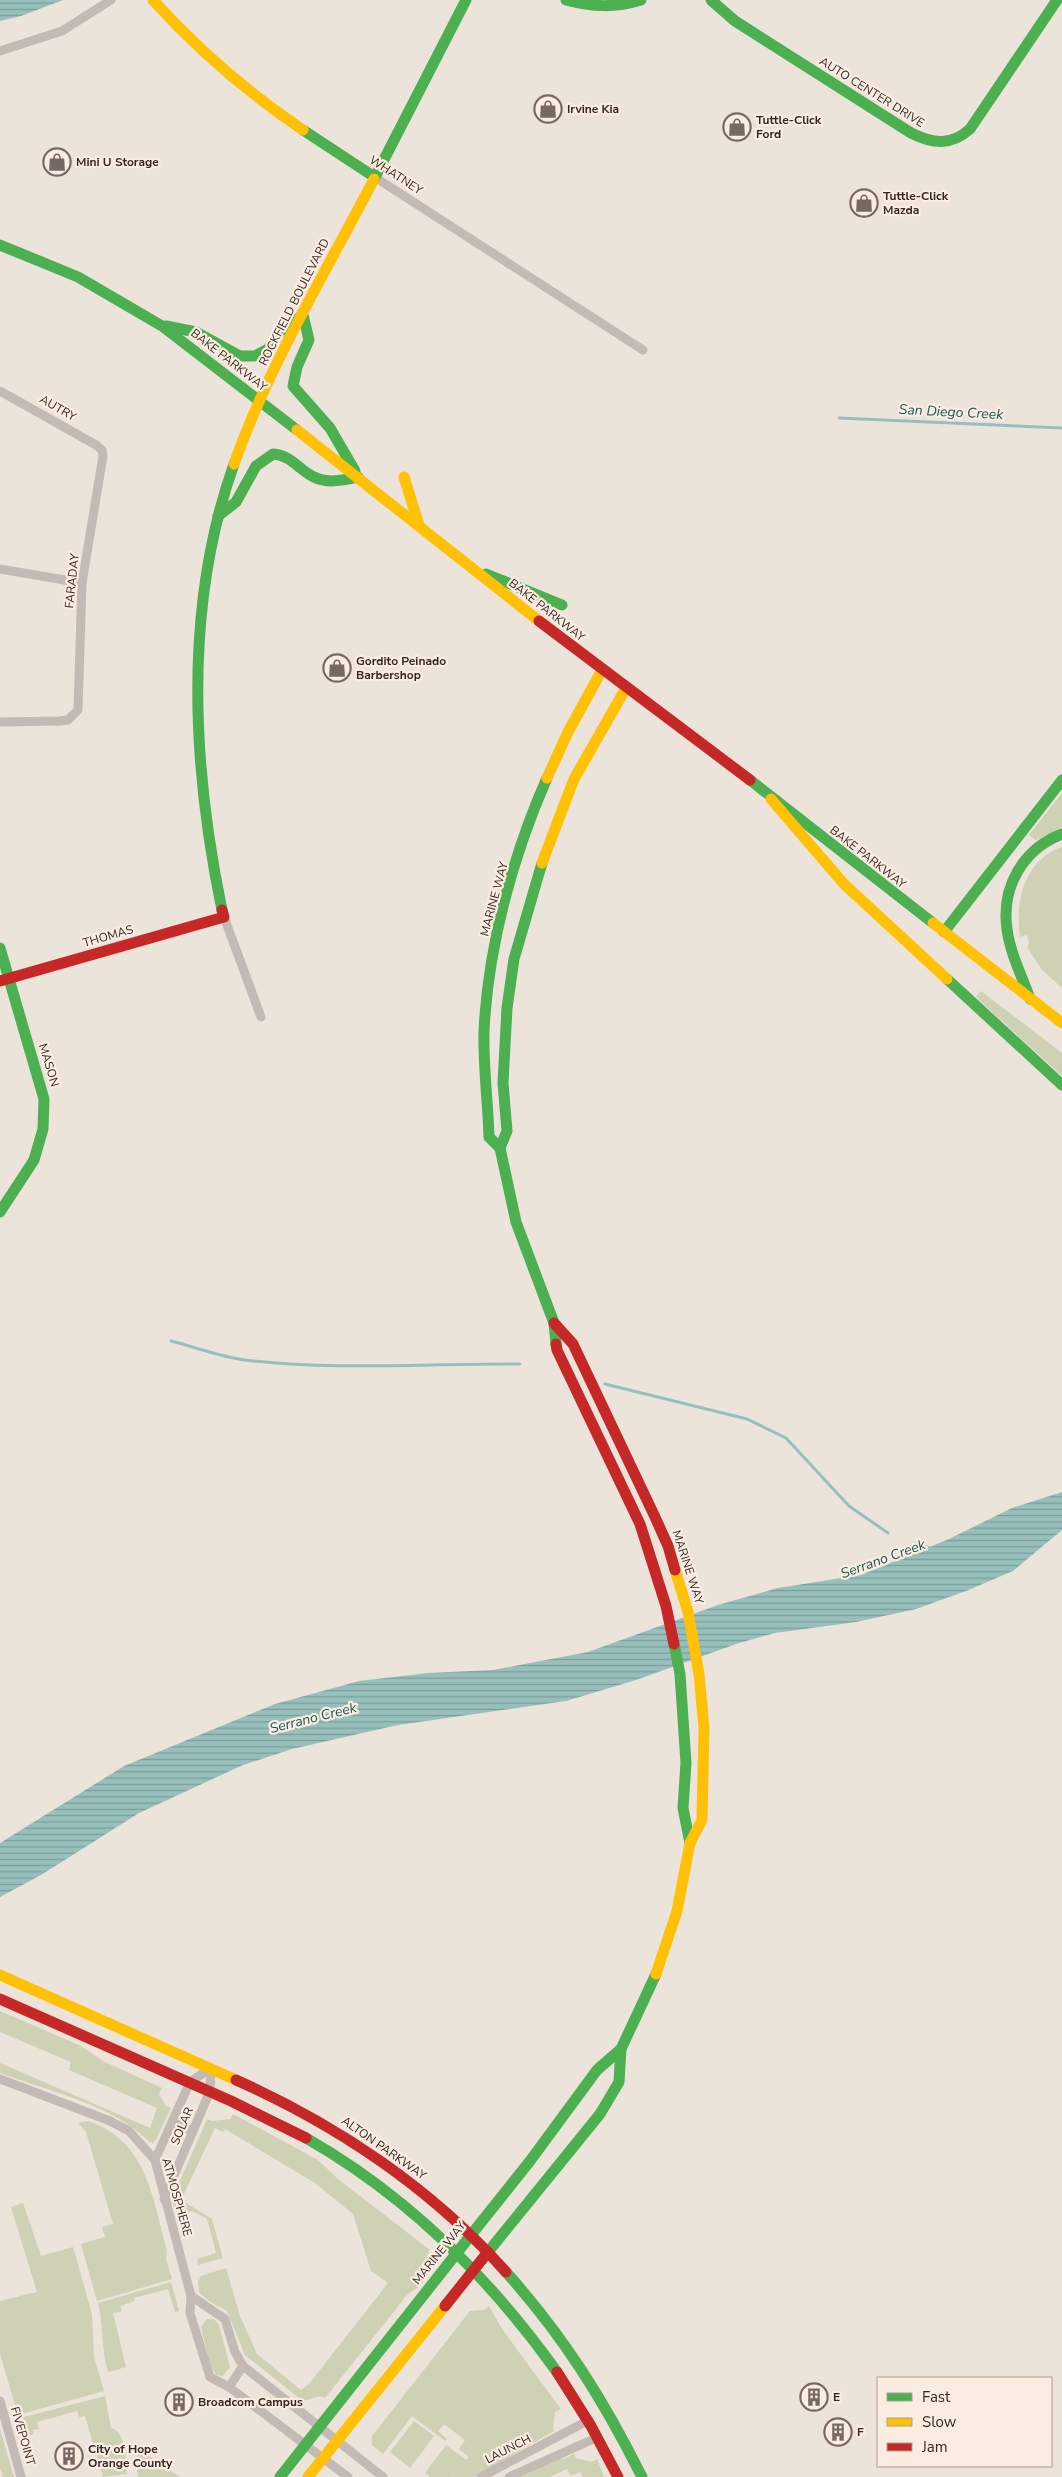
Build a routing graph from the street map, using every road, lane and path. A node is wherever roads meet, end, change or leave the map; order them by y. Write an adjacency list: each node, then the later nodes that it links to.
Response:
1 (111, 0): 8 (street)
2 (153, 0): 9 (main road, WHATNEY)
3 (466, 0): 9 (main road, ROCKFIELD BOULEVARD)
4 (566, 0): 5 (main road)
5 (641, 0)
6 (712, 0): 7 (main road, AUTO CENTER DRIVE)
7 (1056, 0)
8 (0, 51)
9 (373, 176): 11 (main road, ROCKFIELD BOULEVARD); 13 (street, WHATNEY)
10 (0, 245): 12 (main road, BAKE PARKWAY)
11 (303, 315): 12 (main road); 15 (main road, ROCKFIELD BOULEVARD); 17 (main road)
12 (160, 325): 15 (main road, BAKE PARKWAY)
13 (643, 350)
14 (0, 391): 16 (street, AUTRY)
15 (259, 401): 17 (main road, BAKE PARKWAY); 19 (main road, ROCKFIELD BOULEVARD)
16 (102, 450): 23 (street, FARADAY)
17 (358, 477): 19 (main road); 20 (main road, BAKE PARKWAY)
18 (404, 477): 20 (main road)
19 (218, 516): 31 (main road, ROCKFIELD BOULEVARD)
20 (420, 525): 21 (main road, BAKE PARKWAY)
21 (472, 568): 24 (main road); 25 (main road, BAKE PARKWAY)
22 (0, 569): 23 (street)
23 (82, 583): 27 (street, FARADAY)
24 (562, 605)
25 (602, 670): 26 (main road, BAKE PARKWAY); 39 (main road, MARINE WAY)
26 (626, 688): 29 (main road, BAKE PARKWAY); 39 (main road, MARINE WAY)
27 (0, 722)
28 (1062, 780): 32 (main road)
29 (771, 799): 32 (main road, BAKE PARKWAY); 38 (main road)
30 (1062, 834): 35 (main road)
31 (224, 917): 34 (main road, THOMAS); 36 (street, ROCKFIELD BOULEVARD)
32 (944, 932): 35 (main road, BAKE PARKWAY)
33 (0, 948): 34 (main road, MASON)
34 (4, 980): 40 (main road, MASON)
35 (1030, 999): 37 (main road, BAKE PARKWAY)
36 (261, 1017)
37 (1062, 1023)
38 (1062, 1085)
39 (500, 1148): 41 (main road, MARINE WAY)
40 (0, 1212)
41 (554, 1323): 42 (main road, MARINE WAY); 42 (main road, MARINE WAY)
42 (690, 1843): 45 (main road, MARINE WAY)
43 (0, 1975): 46 (main road, ALTON PARKWAY)
44 (0, 1999): 48 (main road)
45 (621, 2049): 54 (main road, MARINE WAY); 55 (main road, MARINE WAY)
46 (211, 2068): 48 (street); 49 (street); 54 (main road, ALTON PARKWAY)
47 (0, 2079): 52 (street, ATMOSPHERE)
48 (190, 2082): 49 (main road); 50 (street, SOLAR)
49 (210, 2091): 51 (street, SOLAR); 56 (main road)
50 (172, 2122): 51 (street); 52 (street, SOLAR)
51 (193, 2131): 53 (street, SOLAR)
52 (155, 2160): 53 (street, ATMOSPHERE)
53 (164, 2199): 58 (street, ATMOSPHERE)
54 (471, 2235): 55 (main road, ALTON PARKWAY); 56 (main road, MARINE WAY)
55 (488, 2252): 57 (main road, MARINE WAY); 78 (main road, ALTON PARKWAY)
56 (458, 2253): 57 (main road); 63 (main road, MARINE WAY)
57 (474, 2267): 62 (main road); 65 (main road, MARINE WAY)
58 (191, 2296): 59 (street); 60 (street, ATMOSPHERE)
59 (242, 2366): 60 (street); 63 (street)
60 (229, 2386): 67 (street, ATMOSPHERE)
61 (0, 2402): 70 (street, FIVEPOINT)
62 (589, 2420): 64 (main road); 66 (street, LAUNCH)
63 (319, 2427): 65 (street); 67 (main road, MARINE WAY)
64 (598, 2437): 68 (street, LAUNCH); 77 (main road)
65 (335, 2440): 69 (main road, MARINE WAY); 74 (street)
66 (546, 2443): 68 (street, LAUNCH); 75 (street, LAUNCH)
67 (306, 2445): 69 (street, ATMOSPHERE); 71 (main road, MARINE WAY)
68 (553, 2456): 76 (street, LAUNCH)
69 (322, 2457): 72 (main road, MARINE WAY); 73 (street, ATMOSPHERE)
70 (22, 2477)
71 (280, 2477)
72 (308, 2477)
73 (348, 2477)
74 (383, 2477)
75 (481, 2477)
76 (509, 2477)
77 (618, 2477)
78 (642, 2477)

